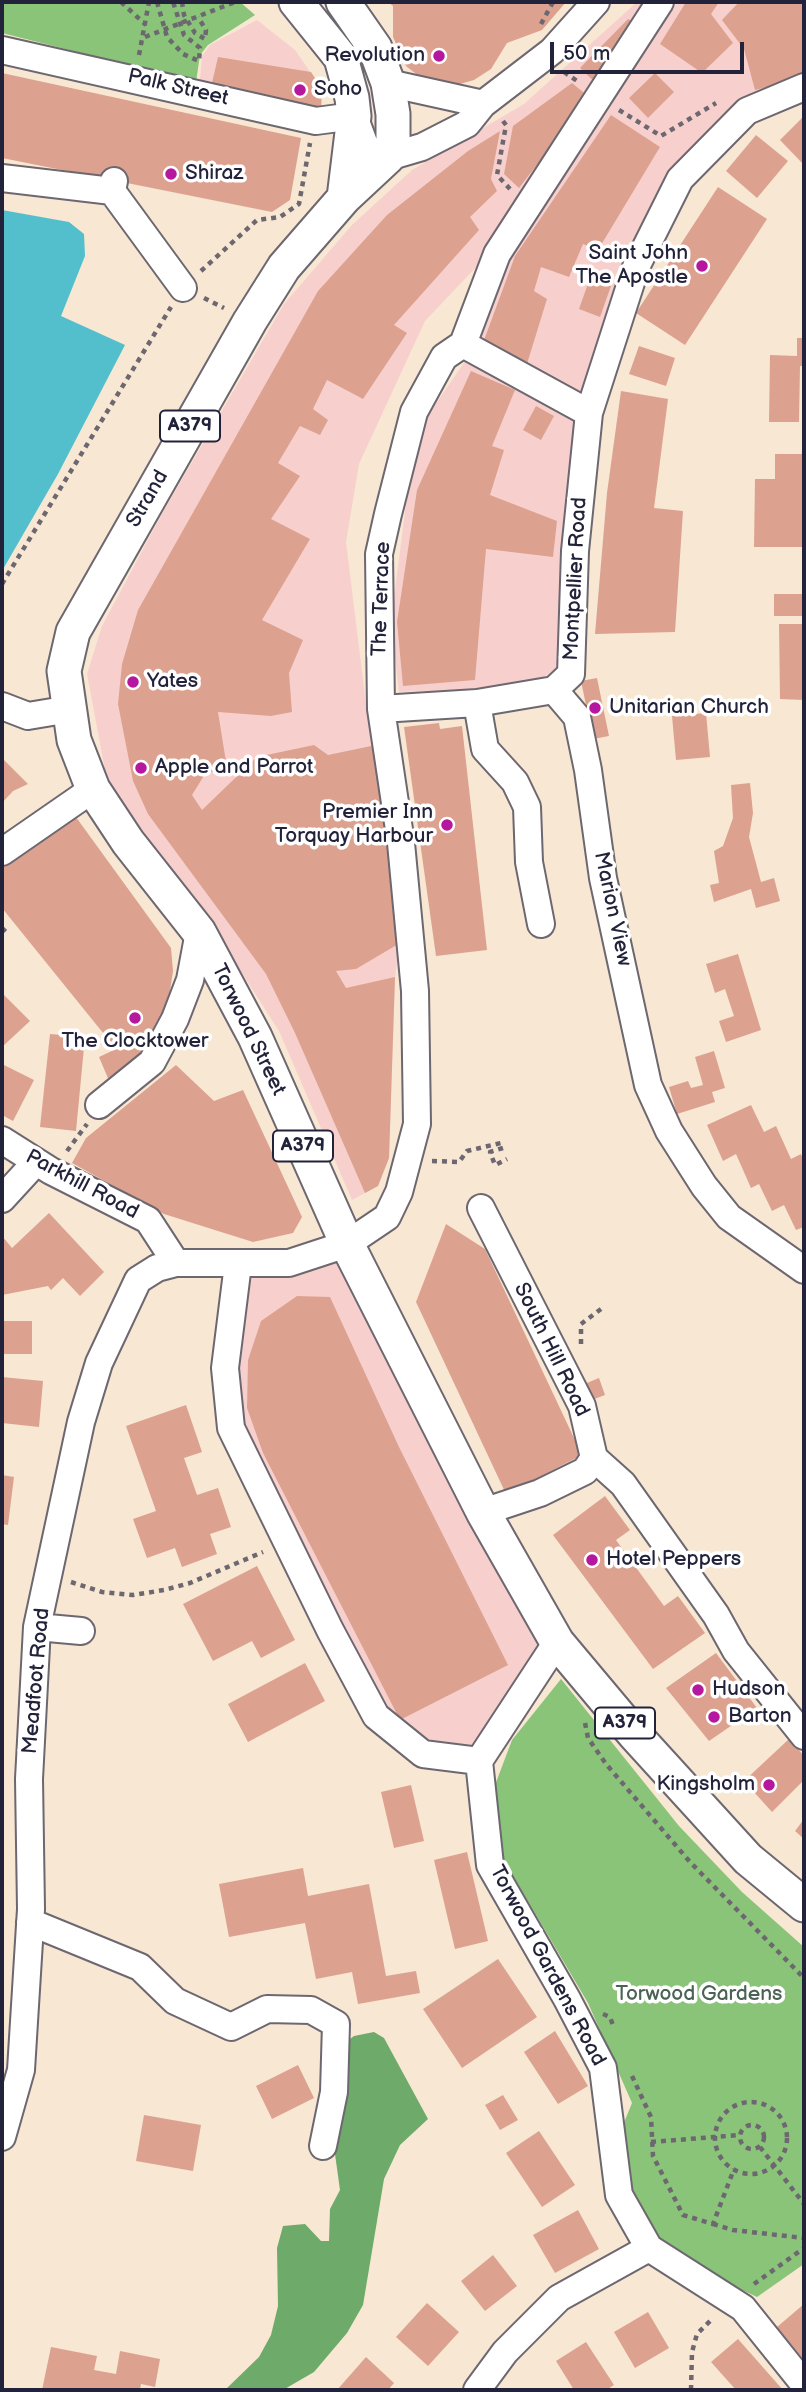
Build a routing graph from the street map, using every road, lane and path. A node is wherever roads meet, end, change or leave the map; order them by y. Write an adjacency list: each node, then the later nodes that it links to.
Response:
1 (121, 2): 16 (path)
2 (149, 2): 16 (path)
3 (157, 2): 17 (path)
4 (173, 2): 15 (path)
5 (182, 2): 13 (path)
6 (235, 2): 12 (path)
7 (296, 2): 25 (main road)
8 (553, 2): 14 (path)
9 (596, 2): 19 (street)
10 (660, 2): 22 (street, The Terrace)
11 (351, 11): 20 (main road)
12 (198, 17): 13 (path); 13 (path)
13 (187, 20): 15 (path)
14 (541, 22)
15 (178, 24): 17 (path); 17 (path)
16 (146, 25): 17 (path)
17 (165, 29)
18 (2, 50): 25 (street, Palk Street)
19 (545, 57): 22 (path); 23 (street)
20 (388, 83): 23 (street); 27 (main road)
21 (804, 87): 24 (street, Montpellier Road)
22 (599, 98): 24 (path); 30 (street, The Terrace)
23 (486, 102): 27 (street); 30 (path)
24 (747, 111): 33 (street, Montpellier Road)
25 (354, 116): 27 (street); 29 (main road)
26 (309, 148): 31 (path)
27 (388, 158): 29 (main road, Strand / A379)
28 (2, 178): 31 (street)
29 (344, 198): 35 (main road, Strand / A379)
30 (524, 208): 32 (street, The Terrace)
31 (183, 288): 34 (path)
32 (463, 344): 33 (street); 40 (street, The Terrace)
33 (589, 413): 36 (street, Montpellier Road)
34 (2, 584)
35 (64, 671): 39 (main road, Torwood Street / A379)
36 (554, 690): 37 (street, Montpellier Road); 57 (street, Marion View)
37 (485, 701): 40 (street, Montpellier Road); 43 (street)
38 (2, 706): 39 (street)
39 (70, 709): 41 (main road, Torwood Street / A379)
40 (381, 709): 54 (street, The Terrace)
41 (93, 789): 42 (street); 45 (main road, Torwood Street / A379)
42 (2, 852)
43 (541, 924)
44 (2, 928): 46 (path)
45 (199, 932): 47 (street); 54 (main road, Torwood Street / A379)
46 (8, 934)
47 (99, 1105): 51 (path)
48 (2, 1140): 51 (street, Parkhill Road)
49 (507, 1159): 50 (path)
50 (421, 1160)
51 (44, 1166): 52 (street); 55 (street, Parkhill Road)
52 (2, 1199)
53 (481, 1208): 58 (street, South Hill Road)
54 (347, 1244): 56 (street); 59 (main road, Torwood Street / A379)
55 (176, 1263): 56 (street); 62 (street, Meadfoot Road)
56 (238, 1264): 60 (street)
57 (804, 1270)
58 (594, 1458): 59 (street); 66 (street)
59 (484, 1512): 64 (main road, A379)
60 (287, 1541): 61 (path); 67 (street)
61 (74, 1584)
62 (37, 1627): 63 (street); 69 (street, Meadfoot Road)
63 (81, 1631)
64 (557, 1642): 65 (main road, A379); 67 (street)
65 (601, 1694): 68 (main road, A379); 70 (path)
66 (804, 1736)
67 (479, 1761): 83 (street, Torwood Gardens Road)
68 (804, 1905)
69 (30, 1922): 74 (street, Meadfoot Road); 76 (street)
70 (804, 1978)
71 (651, 2117): 75 (path)
72 (716, 2135): 73 (path); 75 (path); 78 (path); 79 (path)
73 (740, 2135): 77 (path); 77 (path)
74 (2, 2137)
75 (651, 2142): 81 (path)
76 (323, 2146)
77 (760, 2147): 78 (path)
78 (776, 2165): 79 (path); 80 (path)
79 (734, 2169): 81 (path)
80 (804, 2204)
81 (713, 2224): 82 (path)
82 (804, 2238)
83 (649, 2248): 85 (street, Torwood Gardens Road); 88 (street)
84 (804, 2248): 85 (path)
85 (732, 2300): 87 (street, Torwood Gardens Road)
86 (711, 2320): 89 (path)
87 (804, 2384)
88 (477, 2390)
89 (691, 2390)

